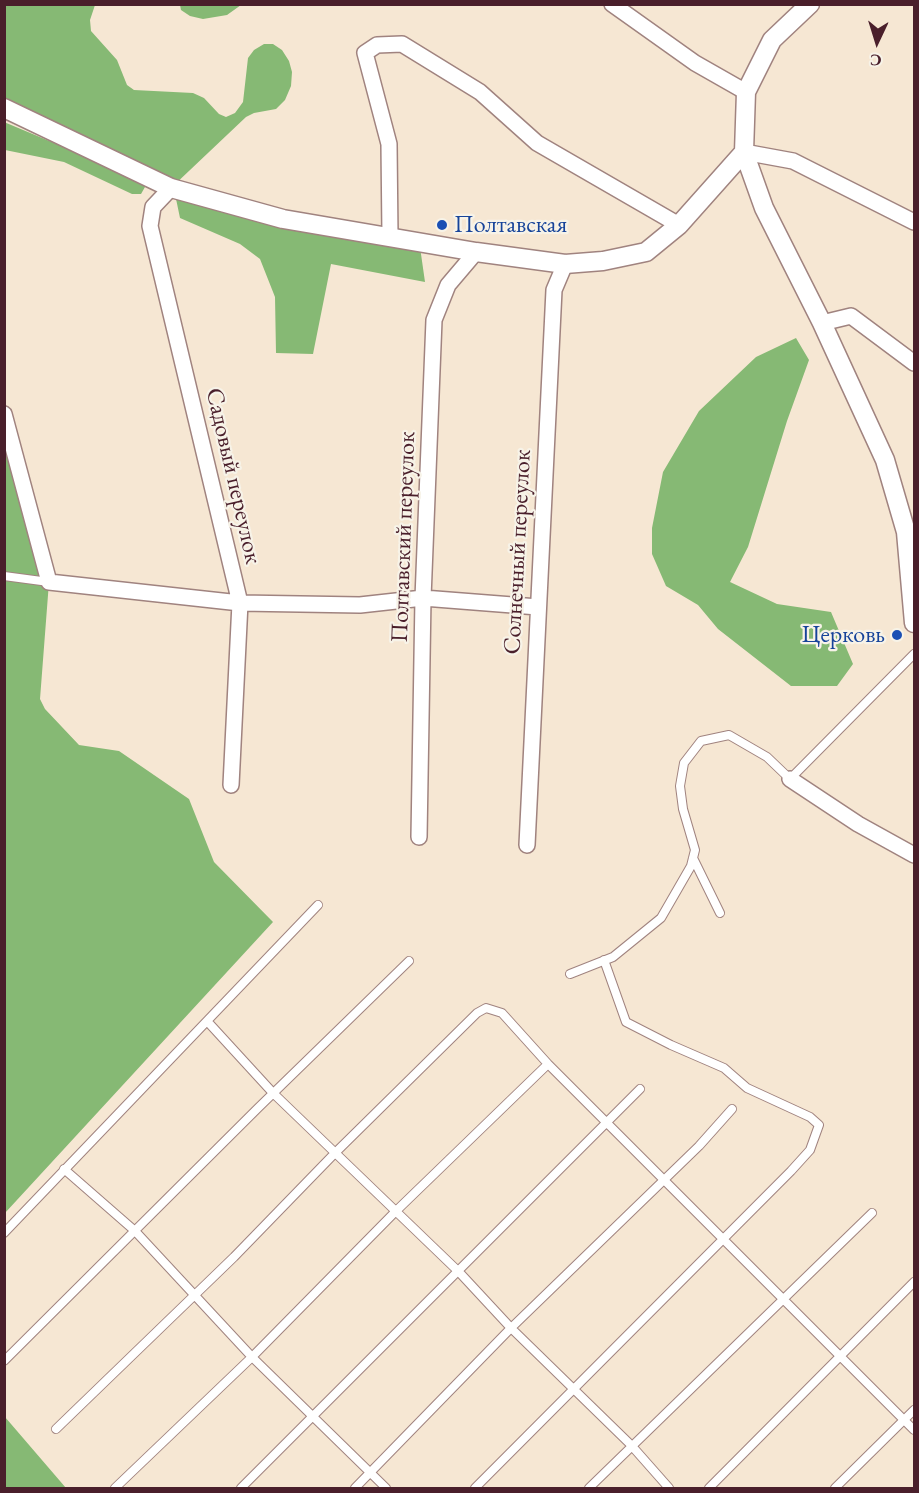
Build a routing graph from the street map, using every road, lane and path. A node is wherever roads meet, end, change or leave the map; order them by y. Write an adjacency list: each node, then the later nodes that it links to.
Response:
1 (612, 4): 3 (street)
2 (810, 4): 3 (street)
3 (746, 92): 5 (street)
4 (4, 108): 6 (street)
5 (744, 152): 7 (street); 8 (street); 12 (street)
6 (171, 188): 9 (street); 18 (street, Садовый переулок)
7 (915, 222)
8 (679, 225): 9 (street); 11 (street)
9 (390, 236): 10 (street)
10 (476, 252): 11 (street); 17 (street, Полтавский переулок)
11 (566, 264): 19 (street, Солнечный переулок)
12 (822, 324): 13 (street); 20 (street)
13 (915, 363)
14 (4, 414): 16 (street)
15 (4, 576): 16 (lane)
16 (50, 582): 18 (street)
17 (423, 598): 18 (street); 19 (street); 24 (street, Полтавский переулок)
18 (240, 603): 23 (street, Садовый переулок)
19 (538, 607): 25 (street, Солнечный переулок)
20 (915, 623)
21 (915, 654): 22 (lane)
22 (790, 779): 26 (street); 27 (lane)
23 (231, 785)
24 (419, 837)
25 (527, 845)
26 (915, 855)
27 (693, 858): 29 (lane); 30 (lane)
28 (318, 906): 33 (lane)
29 (720, 913)
30 (604, 960): 32 (lane); 46 (lane)
31 (409, 961): 36 (lane)
32 (570, 974)
33 (207, 1021): 36 (lane); 40 (lane)
34 (548, 1064): 38 (lane); 39 (lane); 42 (lane)
35 (640, 1089): 38 (lane)
36 (273, 1093): 39 (lane); 44 (lane)
37 (732, 1109): 41 (lane)
38 (607, 1123): 41 (lane); 47 (lane)
39 (336, 1153): 42 (lane); 49 (lane)
40 (64, 1169): 44 (lane); 45 (lane)
41 (664, 1180): 46 (lane); 51 (lane)
42 (396, 1211): 47 (lane); 53 (lane)
43 (872, 1213): 50 (lane)
44 (135, 1231): 49 (lane); 54 (lane)
45 (4, 1233)
46 (723, 1239): 50 (lane); 55 (lane)
47 (459, 1272): 51 (lane); 57 (lane)
48 (915, 1282): 52 (lane)
49 (195, 1294): 53 (lane); 59 (lane)
50 (783, 1299): 52 (lane); 61 (lane)
51 (511, 1328): 55 (lane); 62 (lane)
52 (840, 1356): 58 (lane); 70 (lane)
53 (252, 1357): 57 (lane); 63 (lane)
54 (4, 1361)
55 (573, 1389): 61 (lane); 67 (lane)
56 (915, 1410): 58 (lane)
57 (314, 1416): 62 (lane); 64 (lane)
58 (904, 1420): 60 (lane); 71 (lane)
59 (56, 1429)
60 (915, 1431)
61 (632, 1445): 68 (lane); 69 (lane)
62 (371, 1473): 65 (lane); 66 (lane)
63 (115, 1488)
64 (241, 1488)
65 (355, 1488)
66 (386, 1488)
67 (475, 1488)
68 (589, 1488)
69 (669, 1488)
70 (709, 1488)
71 (835, 1488)

